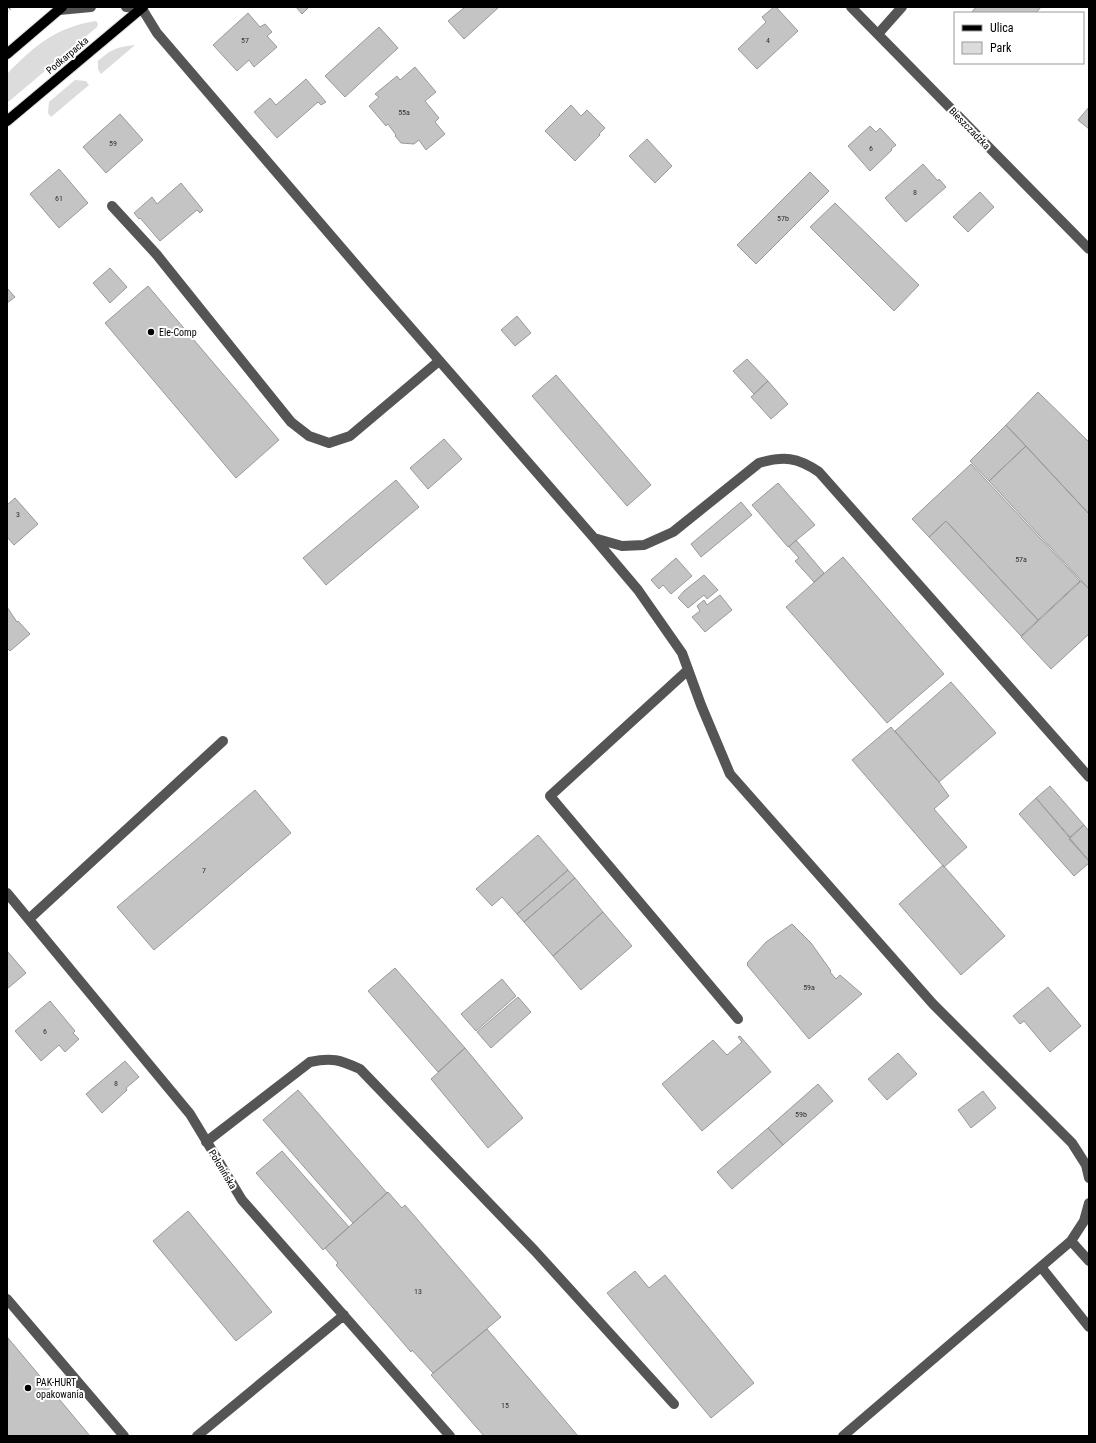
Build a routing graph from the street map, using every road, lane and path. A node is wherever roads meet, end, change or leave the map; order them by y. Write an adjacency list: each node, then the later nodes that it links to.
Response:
1 (12, 7): 8 (path)
2 (91, 7): 7 (street)
3 (126, 7): 4 (street)
4 (142, 7): 11 (main road, Podkarpacka); 14 (street)
5 (850, 7): 9 (street, Bieszczadzka)
6 (902, 7): 9 (street)
7 (61, 9): 10 (main road)
8 (7, 11)
9 (878, 34): 13 (street, Bieszczadzka)
10 (7, 54)
11 (7, 121)
12 (112, 206): 14 (street)
13 (1089, 249)
14 (439, 361): 15 (street)
15 (594, 538): 16 (street); 18 (street)
16 (688, 670): 21 (street); 23 (street)
17 (223, 741): 20 (street)
18 (1089, 777)
19 (7, 893): 20 (street, Połonińska)
20 (29, 920): 22 (street, Połonińska)
21 (738, 1019)
22 (206, 1142): 29 (street, Połonińska); 31 (street)
23 (1089, 1178)
24 (1089, 1203): 25 (street)
25 (1072, 1241): 26 (street); 27 (street)
26 (1089, 1261)
27 (1041, 1267): 30 (street); 32 (street)
28 (7, 1299): 33 (street)
29 (344, 1316): 34 (street); 35 (street, Połonińska)
30 (1089, 1326)
31 (674, 1404)
32 (849, 1434)
33 (124, 1436)
34 (197, 1436)
35 (450, 1436)

